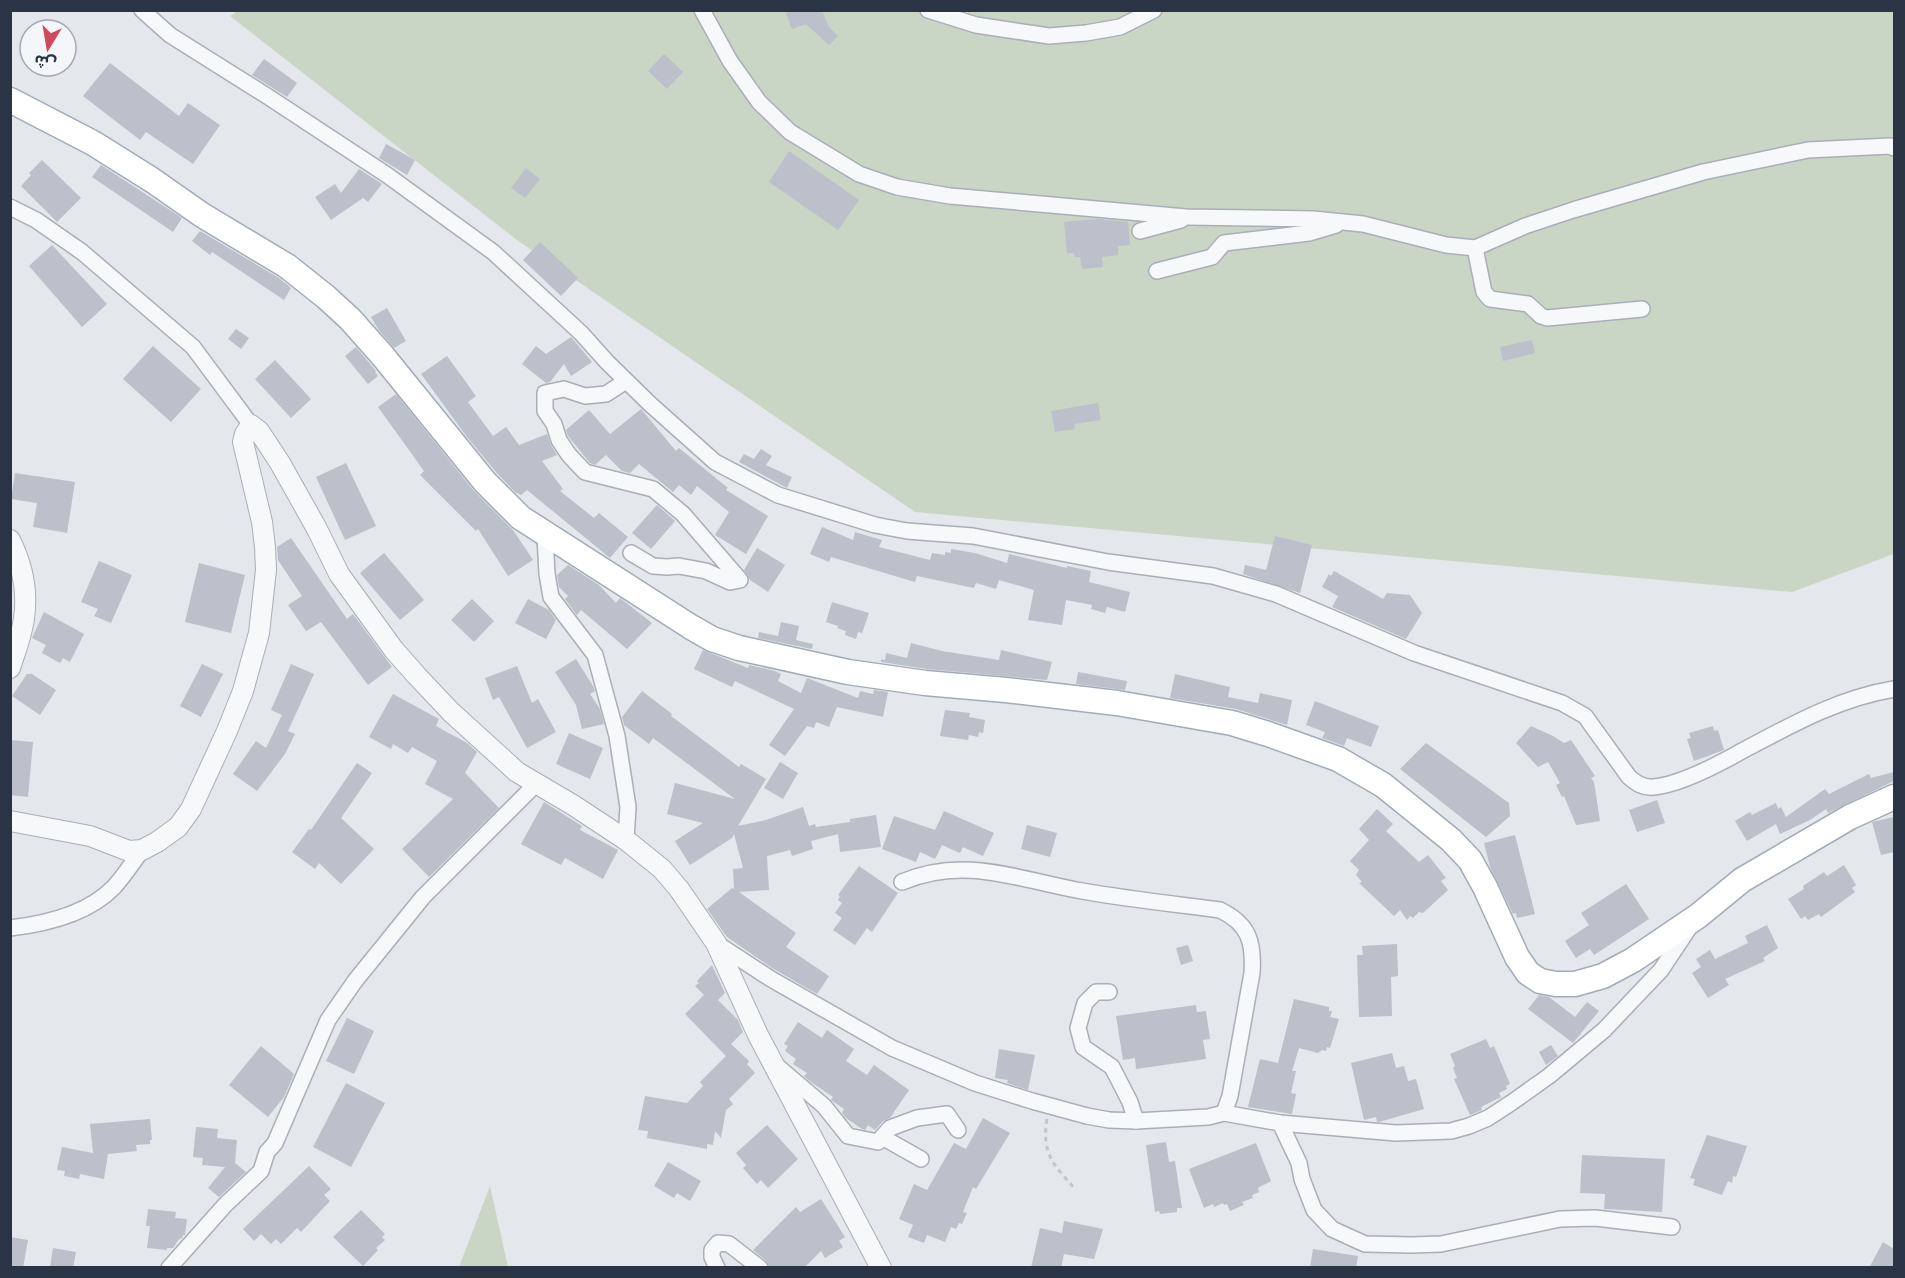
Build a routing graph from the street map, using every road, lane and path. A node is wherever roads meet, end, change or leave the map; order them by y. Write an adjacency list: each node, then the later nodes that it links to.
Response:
1 (142, 10): 14 (street)
2 (702, 10): 8 (street)
3 (928, 10): 4 (street)
4 (1154, 10)
5 (10, 100): 16 (main road)
6 (1893, 144): 11 (street)
7 (10, 207): 15 (street)
8 (1192, 217): 9 (street); 10 (street)
9 (1363, 224): 11 (street); 12 (street)
10 (1140, 231)
11 (1474, 248): 13 (street)
12 (1158, 271)
13 (1642, 309)
14 (626, 381): 18 (street); 20 (street)
15 (251, 426): 21 (street); 25 (street)
16 (545, 536): 24 (street); 27 (main road)
17 (10, 540): 19 (street)
18 (631, 553)
19 (10, 668)
20 (1894, 689)
21 (537, 783): 24 (street); 41 (street)
22 (1894, 797): 27 (main road)
23 (10, 820): 25 (street)
24 (626, 840): 29 (street)
25 (142, 850): 28 (street)
26 (902, 882): 33 (street)
27 (1698, 916): 35 (street)
28 (10, 928)
29 (716, 943): 31 (street); 32 (street)
30 (1109, 993): 34 (street)
31 (771, 1060): 37 (street); 44 (street)
32 (1050, 1106): 34 (street); 39 (path)
33 (1224, 1113): 34 (street); 35 (street)
34 (1136, 1121)
35 (1280, 1123): 40 (street)
36 (958, 1130): 37 (street)
37 (882, 1137): 38 (street)
38 (921, 1158)
39 (1075, 1189)
40 (1672, 1227)
41 (169, 1268)
42 (717, 1268): 43 (street)
43 (760, 1268)
44 (880, 1268)

